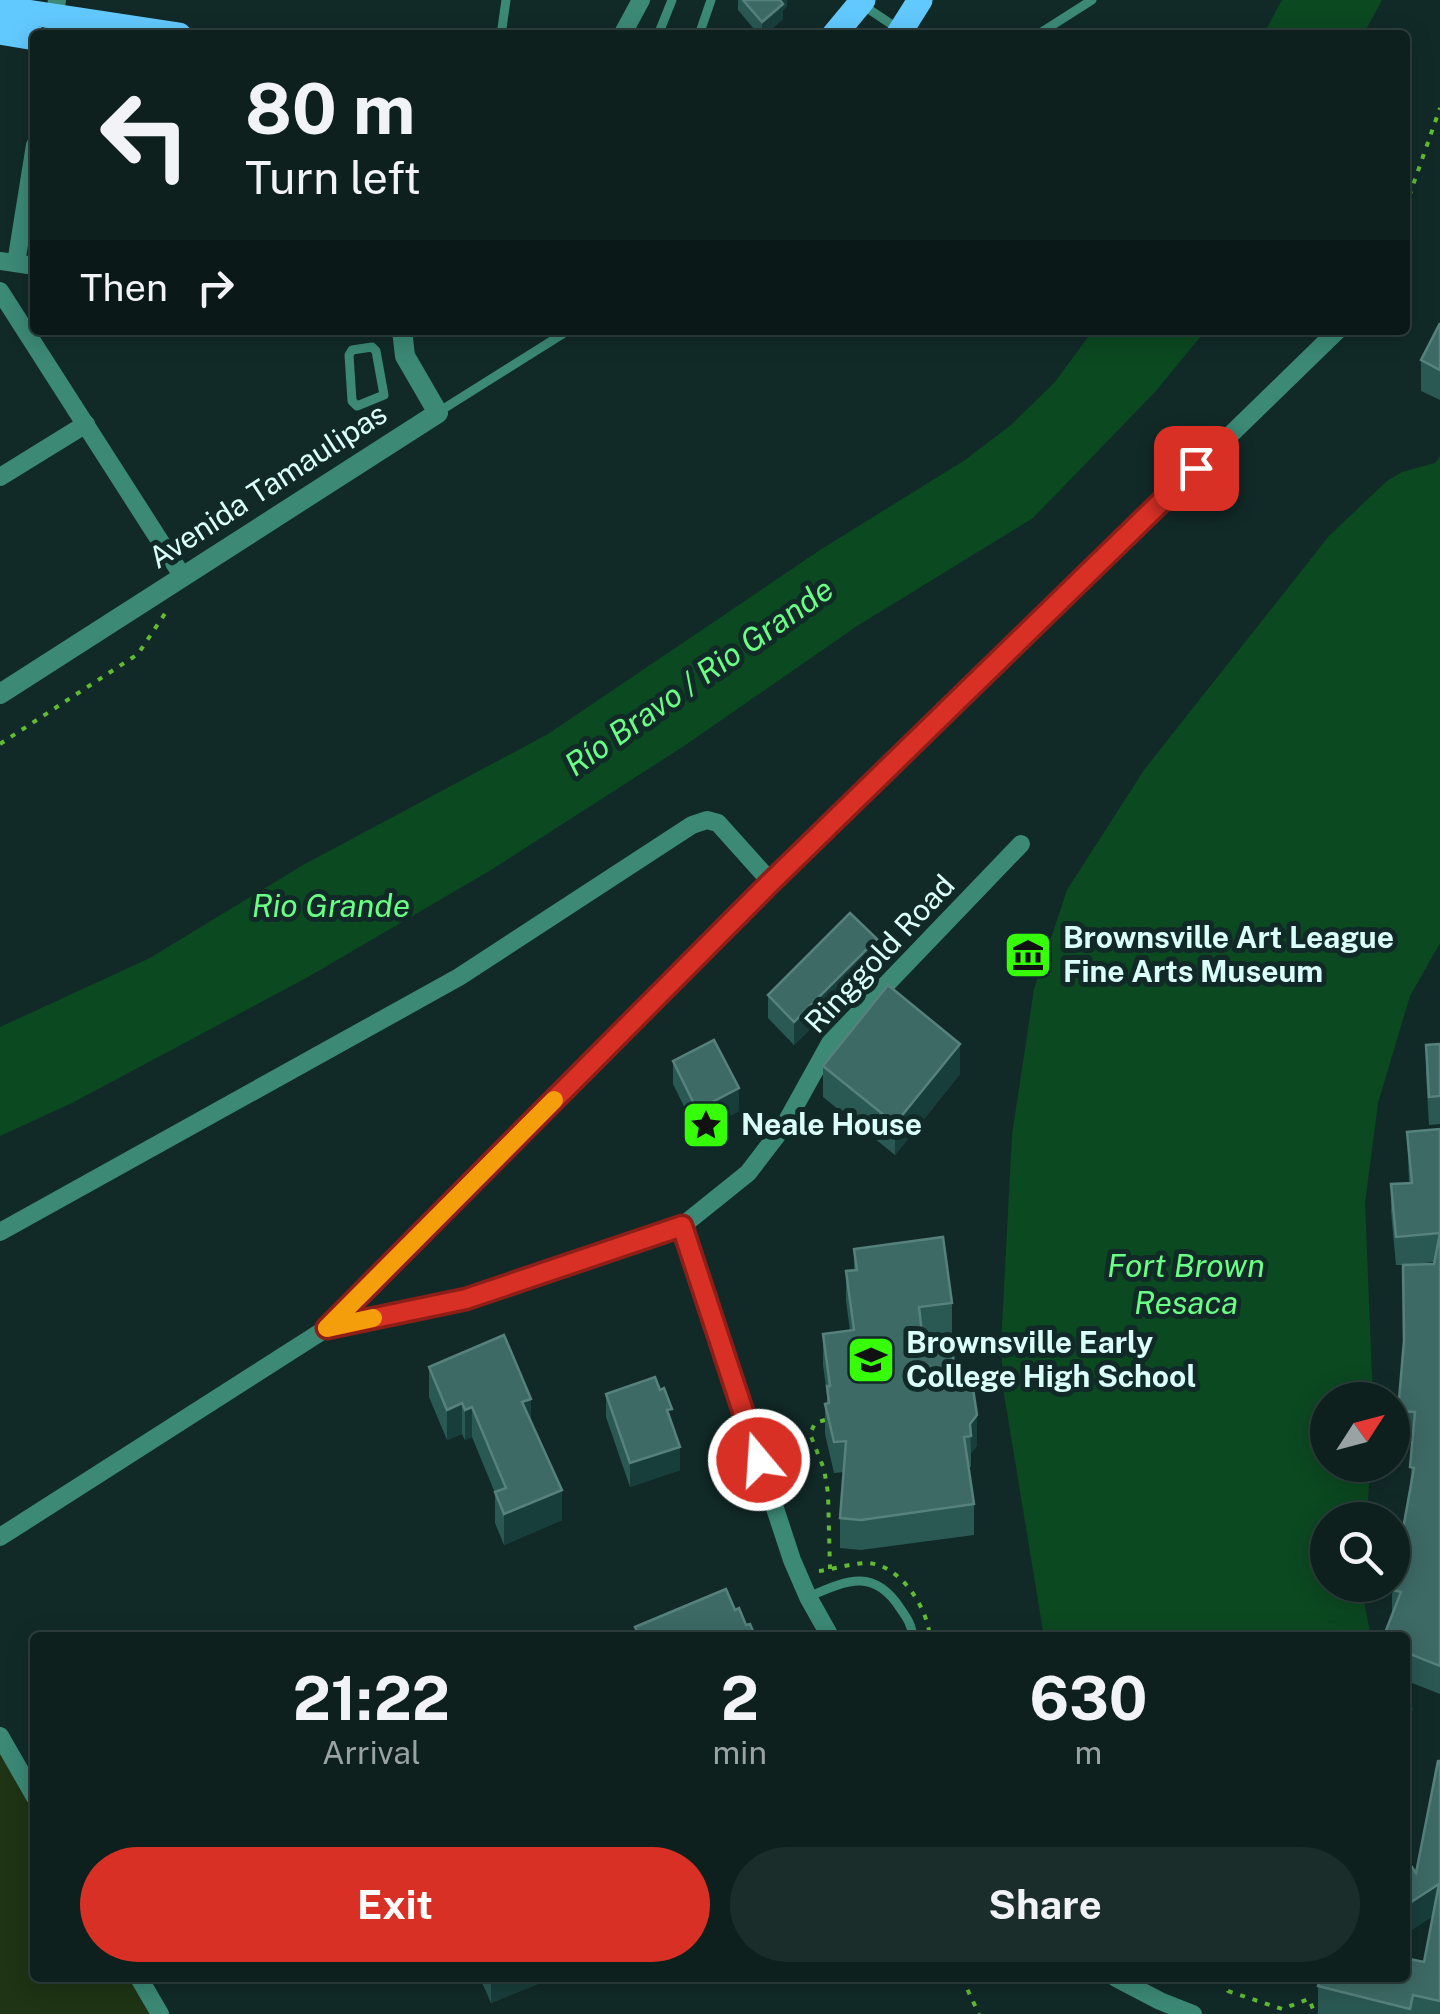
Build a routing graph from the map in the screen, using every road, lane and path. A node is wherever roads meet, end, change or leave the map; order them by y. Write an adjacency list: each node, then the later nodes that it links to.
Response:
1 (506, 0): 11 (lane)
2 (640, 0): 12 (street)
3 (672, 0): 13 (lane)
4 (710, 0): 14 (lane)
5 (920, 0): 17 (main road)
6 (1092, 0): 18 (lane)
7 (860, 1): 15 (main road); 16 (lane)
8 (0, 8): 9 (main road)
9 (55, 17): 10 (main road)
10 (145, 30)
11 (503, 30)
12 (625, 30)
13 (660, 30)
14 (701, 30)
15 (838, 30)
16 (897, 30)
17 (904, 30)
18 (1045, 30)
19 (0, 32): 20 (main road)
20 (30, 37)
21 (1440, 108): 23 (path)
22 (30, 178): 24 (street)
23 (1410, 194)
24 (17, 264)
25 (0, 291): 32 (street)
26 (403, 335): 29 (street)
27 (561, 335): 31 (lane, Avenida Tamaulipas)
28 (1333, 335): 38 (street)
29 (405, 356): 30 (lane); 31 (street)
30 (379, 364): 30 (lane)
31 (438, 412): 34 (street, Avenida Tamaulipas)
32 (86, 424): 33 (street); 34 (street)
33 (0, 476)
34 (182, 576): 35 (street, Avenida Tamaulipas); 36 (path)
35 (0, 694)
36 (0, 744)
37 (1021, 844): 39 (street, Ringgold Road)
38 (771, 882): 40 (street); 41 (street)
39 (682, 1226): 41 (street); 47 (street)
40 (0, 1232)
41 (327, 1328): 45 (street)
42 (825, 1420): 44 (path)
43 (832, 1468): 44 (path)
44 (824, 1469): 46 (path)
45 (0, 1537)
46 (830, 1569)
47 (808, 1597): 48 (street); 49 (lane)
48 (828, 1632)
49 (912, 1632)
50 (0, 1736): 51 (street)
51 (30, 1788)
52 (141, 1982): 56 (street)
53 (964, 1982): 57 (path)
54 (1123, 1982): 58 (street)
55 (1227, 1982): 59 (path)
56 (160, 2014)
57 (979, 2014)
58 (1193, 2014)
59 (1315, 2014)

